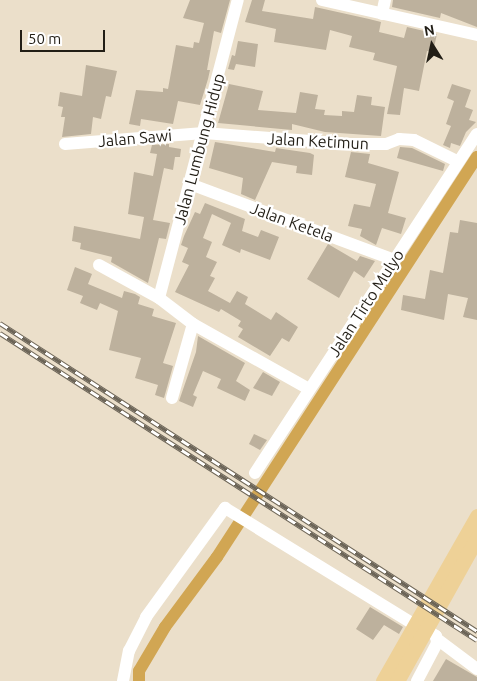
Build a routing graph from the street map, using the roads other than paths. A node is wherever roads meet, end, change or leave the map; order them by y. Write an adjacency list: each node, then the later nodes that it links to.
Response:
1 (238, 0): 6 (street, Jalan Lumbung Hidup)
2 (322, 0): 4 (street)
3 (385, 0): 4 (street)
4 (382, 14): 5 (street)
5 (477, 35)
6 (204, 132): 8 (street, Jalan Sawi); 9 (street, Jalan Ketimun); 10 (street, Jalan Lumbung Hidup)
7 (477, 134): 9 (street, Jalan Tirto Mulyo)
8 (65, 144)
9 (457, 161): 11 (street, Jalan Tirto Mulyo)
10 (190, 184): 11 (street, Jalan Ketela); 13 (street, Jalan Lumbung Hidup)
11 (394, 260): 15 (street, Jalan Tirto Mulyo)
12 (99, 265): 13 (street)
13 (159, 298): 14 (street)
14 (192, 324): 15 (street); 16 (street)
15 (309, 389): 17 (street, Jalan Tirto Mulyo)
16 (172, 398)
17 (255, 473)
18 (477, 516): 25 (main road)
19 (477, 538): 26 (main road)
20 (412, 623): 21 (street); 23 (street); 24 (street)
21 (437, 640): 22 (street); 27 (street)
22 (477, 668)
23 (123, 681)
24 (378, 681)
25 (383, 681)
26 (397, 681)
27 (417, 681)

